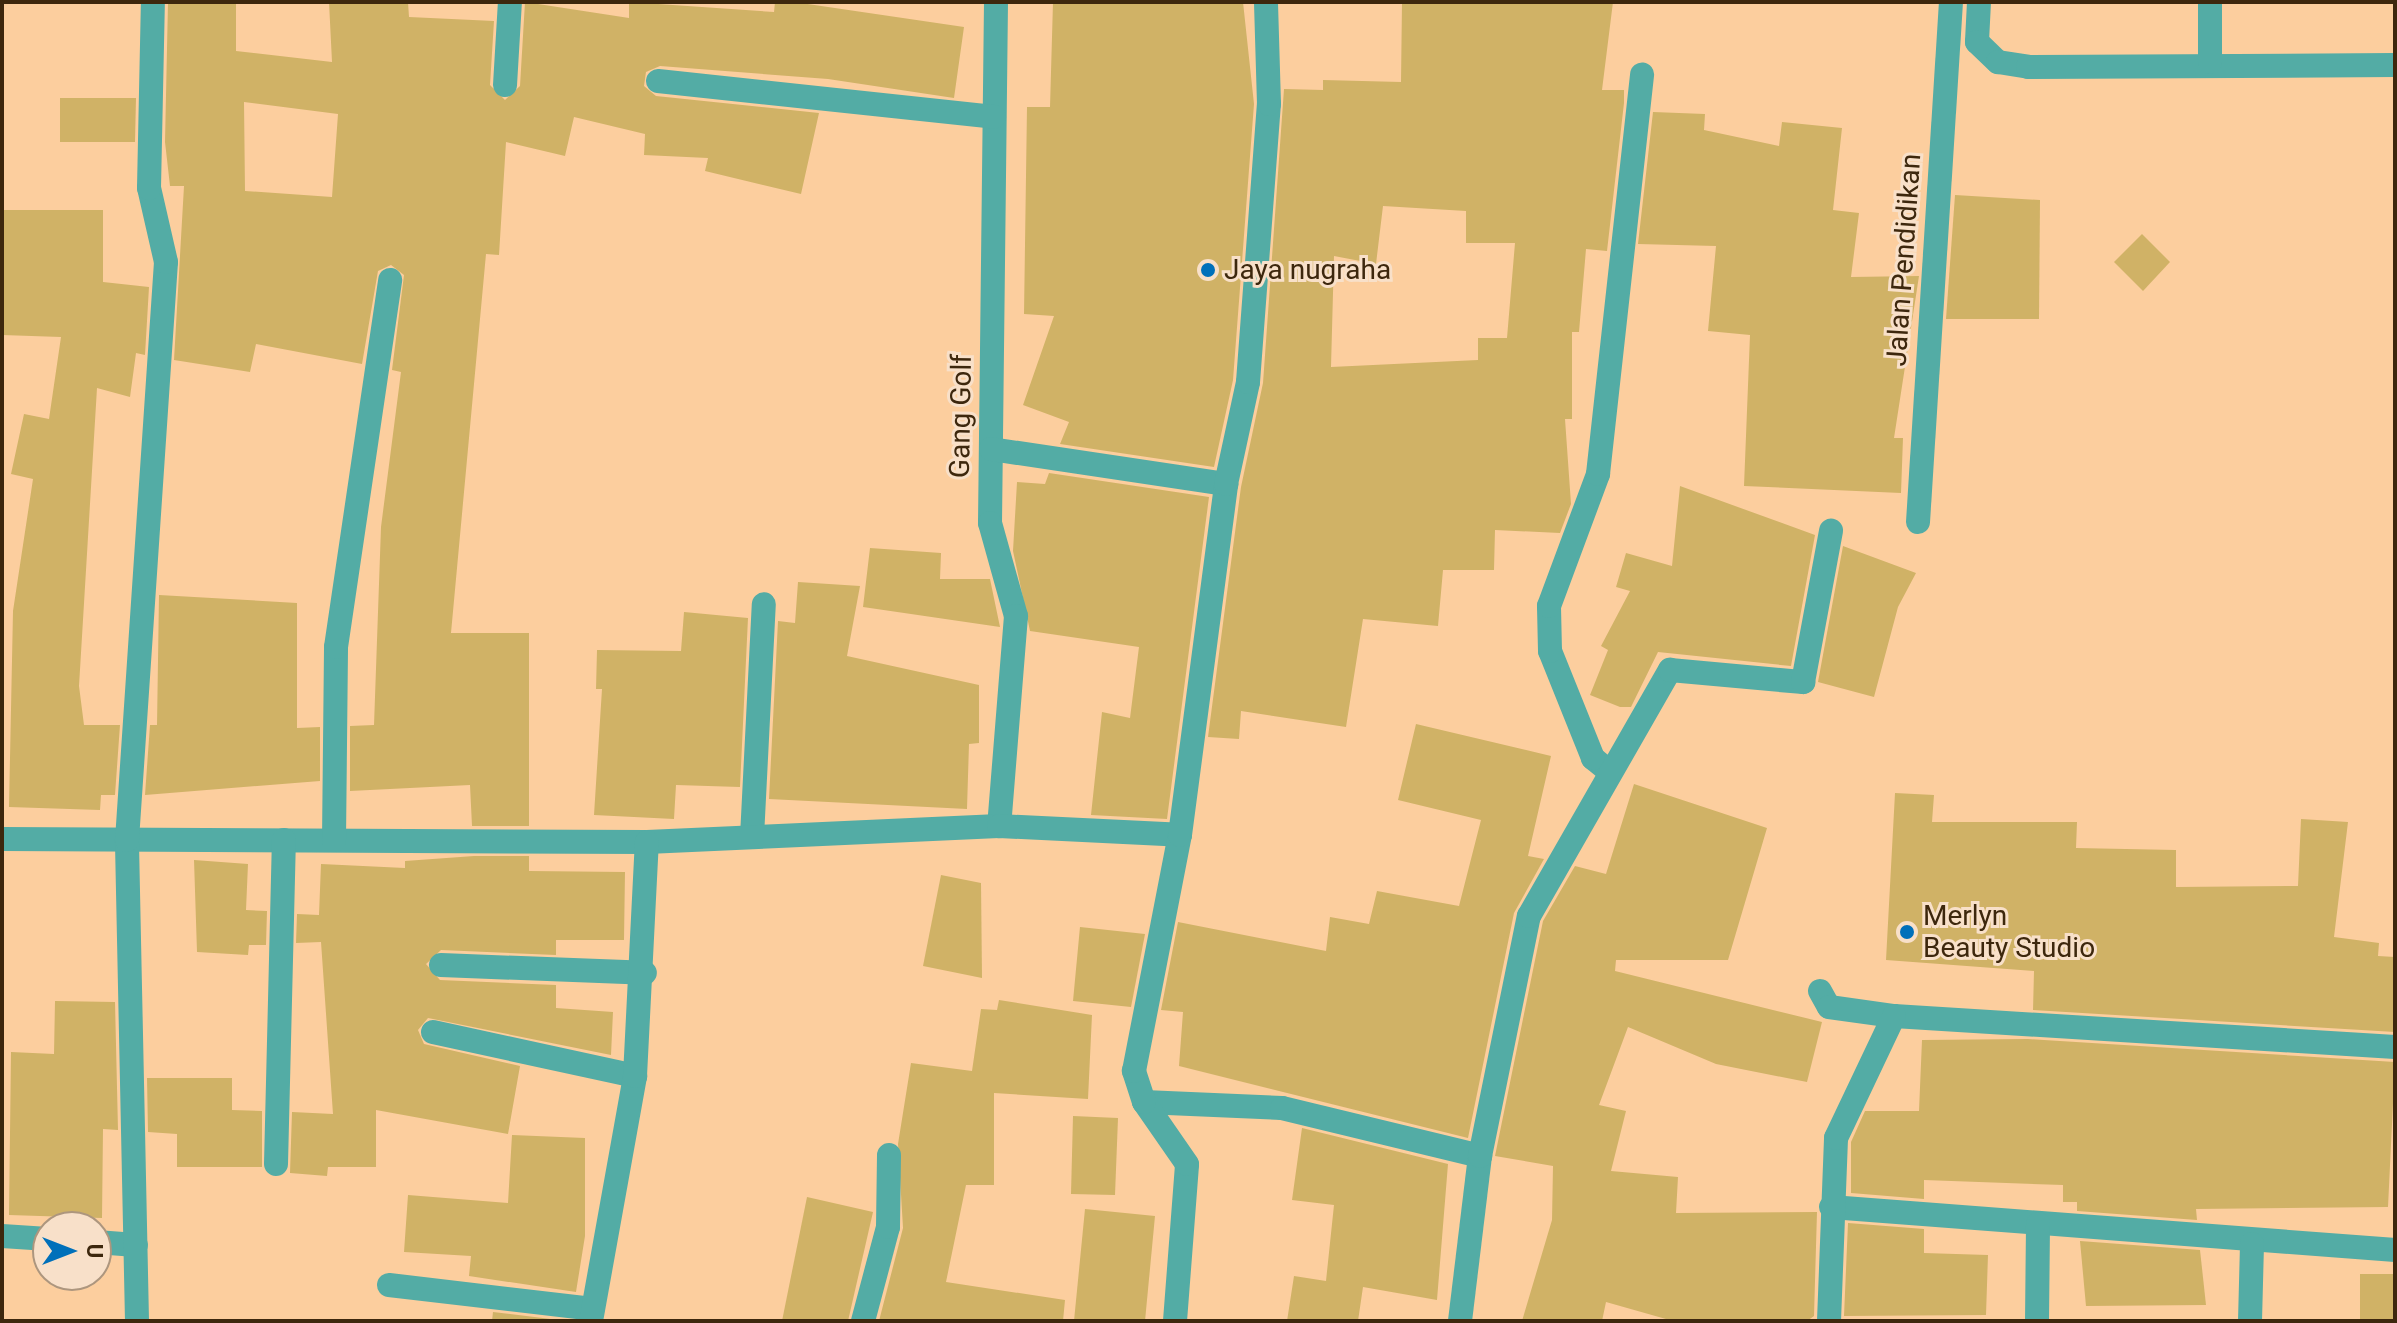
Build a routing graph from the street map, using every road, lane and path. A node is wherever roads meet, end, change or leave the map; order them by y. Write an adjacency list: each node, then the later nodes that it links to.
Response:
1 (153, 2): 25 (street)
2 (510, 2): 12 (street)
3 (996, 2): 13 (street, Gang Golf)
4 (1266, 2): 16 (street)
5 (1951, 2): 17 (street, Jalan Pendidikan)
6 (1979, 2): 8 (street)
7 (2210, 2): 8 (street)
8 (2210, 62): 9 (street)
9 (2395, 65)
10 (1642, 74): 20 (street)
11 (658, 81): 13 (street)
12 (505, 85)
13 (994, 117): 15 (street, Gang Golf)
14 (390, 280): 27 (street)
15 (991, 449): 16 (street); 21 (street, Gang Golf)
16 (1226, 484): 22 (street)
17 (1918, 522)
18 (1831, 531): 20 (street)
19 (764, 604): 23 (street)
20 (1610, 772): 38 (street)
21 (999, 826): 22 (street); 23 (street)
22 (1180, 835): 36 (street)
23 (752, 837): 28 (street)
24 (2, 839): 25 (street)
25 (127, 840): 26 (street); 46 (street)
26 (284, 840): 27 (street); 39 (street)
27 (334, 840): 28 (street)
28 (647, 842): 30 (street)
29 (441, 965): 30 (street)
30 (645, 973): 35 (street)
31 (1820, 991): 32 (street)
32 (1894, 1016): 34 (street); 40 (street)
33 (433, 1032): 35 (street)
34 (2395, 1047)
35 (635, 1076): 49 (street)
36 (1144, 1102): 38 (street); 52 (street)
37 (889, 1155): 51 (street)
38 (1480, 1156): 53 (street)
39 (276, 1164)
40 (1831, 1207): 41 (street); 54 (street)
41 (2038, 1224): 45 (street); 55 (street)
42 (2, 1236): 43 (street)
43 (32, 1238)
44 (112, 1243): 46 (street)
45 (2252, 1244): 47 (street); 56 (street)
46 (136, 1245): 50 (street)
47 (2395, 1250)
48 (389, 1285): 49 (street)
49 (592, 1315)
50 (137, 1321)
51 (863, 1321)
52 (1175, 1321)
53 (1460, 1321)
54 (1829, 1321)
55 (2037, 1321)
56 (2250, 1321)

